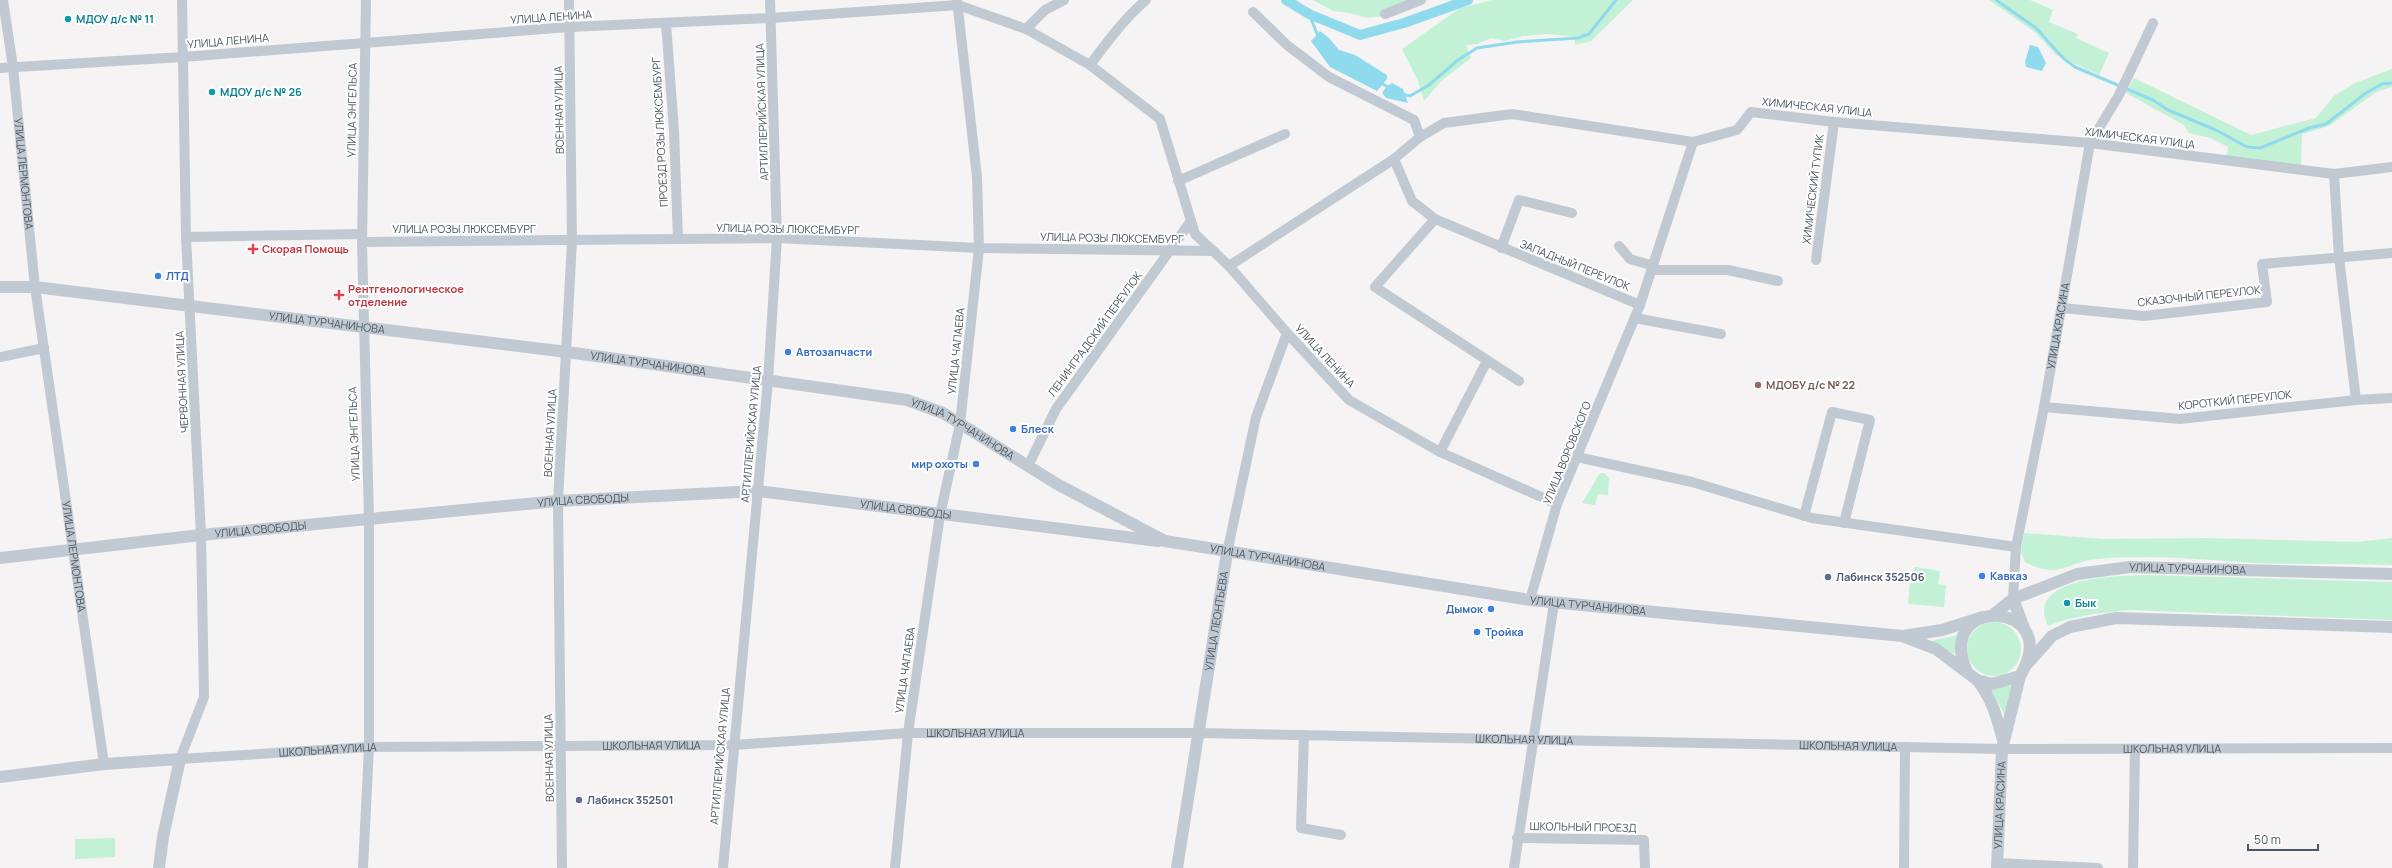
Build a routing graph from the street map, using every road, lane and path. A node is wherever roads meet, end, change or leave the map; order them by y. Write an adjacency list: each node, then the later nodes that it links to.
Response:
1 (3, 0): 20 (street, УЛИЦА ЛЕРМОНТОВА)
2 (182, 0): 18 (street, ЧЕРВОННАЯ УЛИЦА)
3 (366, 0): 17 (street, УЛИЦА ЭНГЕЛЬСА)
4 (569, 0): 15 (street, ВОЕННАЯ УЛИЦА)
5 (770, 0): 12 (street, АРТИЛЛЕРИЙСКАЯ УЛИЦА)
6 (1064, 0): 16 (street)
7 (1146, 0): 19 (street)
8 (1421, 0): 11 (street)
9 (958, 2): 12 (street, УЛИЦА ЛЕНИНА); 16 (street, УЛИЦА ЛЕНИНА); 40 (street, УЛИЦА ЧАПАЕВА)
10 (1253, 12): 24 (street)
11 (1385, 14)
12 (771, 18): 13 (street, УЛИЦА ЛЕНИНА); 36 (street, АРТИЛЛЕРИЙСКАЯ УЛИЦА)
13 (666, 23): 15 (street, УЛИЦА ЛЕНИНА); 37 (street, ПРОЕЗД РОЗЫ ЛЮКСЕМБУРГ)
14 (2153, 23): 26 (street, УЛИЦА КРАСИНА)
15 (570, 27): 17 (street, УЛИЦА ЛЕНИНА); 38 (street, ВОЕННАЯ УЛИЦА)
16 (1026, 28): 19 (street, УЛИЦА ЛЕНИНА)
17 (366, 41): 18 (street, УЛИЦА ЛЕНИНА); 35 (street, УЛИЦА ЭНГЕЛЬСА)
18 (183, 57): 20 (street, УЛИЦА ЛЕНИНА); 34 (street, ЧЕРВОННАЯ УЛИЦА)
19 (1090, 65): 30 (street, УЛИЦА ЛЕНИНА)
20 (13, 67): 21 (street, УЛИЦА ЛЕНИНА); 51 (street, УЛИЦА ЛЕРМОНТОВА)
21 (0, 68)
22 (1834, 122): 25 (street, ХИМИЧЕСКАЯ УЛИЦА); 26 (street, ХИМИЧЕСКАЯ УЛИЦА); 46 (street, ХИМИЧЕСКИЙ ТУПИК)
23 (1285, 134): 30 (street)
24 (1420, 137): 25 (street, ХИМИЧЕСКАЯ УЛИЦА); 27 (street)
25 (1693, 142): 48 (street, УЛИЦА ВОРОВСКОГО)
26 (2090, 143): 29 (street, ХИМИЧЕСКАЯ УЛИЦА); 54 (street, УЛИЦА КРАСИНА)
27 (1394, 160): 32 (street, ЗАПАДНЫЙ ПЕРЕУЛОК); 47 (street)
28 (2392, 167): 29 (street, ХИМИЧЕСКАЯ УЛИЦА)
29 (2334, 174): 45 (street)
30 (1178, 181): 33 (street, УЛИЦА ЛЕНИНА)
31 (1572, 213): 41 (street, ЗАПАДНЫЙ ПЕРЕУЛОК)
32 (1435, 219): 41 (street, ЗАПАДНЫЙ ПЕРЕУЛОК); 62 (street)
33 (1191, 221): 42 (street, ЛЕНИНГРАДСКИЙ ПЕРЕУЛОК); 43 (street, УЛИЦА ЛЕНИНА)
34 (186, 237): 35 (street, УЛИЦА РОЗЫ ЛЮКСЕМБУРГ); 53 (street, ЧЕРВОННАЯ УЛИЦА)
35 (362, 238): 38 (street, УЛИЦА РОЗЫ ЛЮКСЕМБУРГ); 56 (street, УЛИЦА ЭНГЕЛЬСА)
36 (777, 238): 37 (street, УЛИЦА РОЗЫ ЛЮКСЕМБУРГ); 40 (street, УЛИЦА РОЗЫ ЛЮКСЕМБУРГ); 63 (street, АРТИЛЛЕРИЙСКАЯ УЛИЦА)
37 (678, 239): 38 (street, УЛИЦА РОЗЫ ЛЮКСЕМБУРГ)
38 (572, 240): 60 (street, ВОЕННАЯ УЛИЦА)
39 (1620, 246): 48 (street)
40 (979, 248): 42 (street, УЛИЦА РОЗЫ ЛЮКСЕМБУРГ); 68 (street, УЛИЦА ЧАПАЕВА)
41 (1501, 248): 52 (street, ЗАПАДНЫЙ ПЕРЕУЛОК)
42 (1170, 251): 43 (street, УЛИЦА РОЗЫ ЛЮКСЕМБУРГ); 71 (street, ЛЕНИНГРАДСКИЙ ПЕРЕУЛОК)
43 (1214, 251): 47 (street, УЛИЦА ЛЕНИНА)
44 (2392, 253): 45 (street, СКАЗОЧНЫЙ ПЕРЕУЛОК)
45 (2339, 257): 54 (street, СКАЗОЧНЫЙ ПЕРЕУЛОК); 66 (street)
46 (1816, 260)
47 (1229, 266): 57 (street, УЛИЦА ЛЕНИНА)
48 (1653, 268): 49 (street); 52 (street, УЛИЦА ВОРОВСКОГО)
49 (1778, 281)
50 (0, 287): 51 (street, УЛИЦА ТУРЧАНИНОВА)
51 (35, 288): 53 (street, УЛИЦА ТУРЧАНИНОВА); 59 (street, УЛИЦА ЛЕРМОНТОВА)
52 (1640, 305): 55 (street, УЛИЦА ВОРОВСКОГО)
53 (191, 307): 56 (street, УЛИЦА ТУРЧАНИНОВА); 79 (street, ЧЕРВОННАЯ УЛИЦА)
54 (2062, 308): 67 (street, УЛИЦА КРАСИНА)
55 (1635, 318): 58 (street); 70 (street, УЛИЦА ВОРОВСКОГО)
56 (363, 328): 60 (street, УЛИЦА ТУРЧАНИНОВА); 77 (street, УЛИЦА ЭНГЕЛЬСА)
57 (1287, 333): 69 (street, УЛИЦА ЛЕНИНА); 83 (street, УЛИЦА ЛЕОНТЬЕВА)
58 (1721, 334)
59 (44, 348): 61 (street); 82 (street, УЛИЦА ЛЕРМОНТОВА)
60 (567, 352): 63 (street, УЛИЦА ТУРЧАНИНОВА); 73 (street, ВОЕННАЯ УЛИЦА)
61 (0, 357)
62 (1487, 361): 64 (street); 69 (street)
63 (768, 381): 68 (street, УЛИЦА ТУРЧАНИНОВА); 72 (street, АРТИЛЛЕРИЙСКАЯ УЛИЦА)
64 (1518, 381)
65 (2392, 398): 66 (street, КОРОТКИЙ ПЕРЕУЛОК)
66 (2356, 400): 67 (street, КОРОТКИЙ ПЕРЕУЛОК)
67 (2044, 408): 81 (street, УЛИЦА КРАСИНА)
68 (960, 424): 71 (street, УЛИЦА ТУРЧАНИНОВА); 75 (street, УЛИЦА ЧАПАЕВА)
69 (1440, 452): 74 (street, УЛИЦА ЛЕНИНА)
70 (1578, 457): 74 (street, УЛИЦА ВОРОВСКОГО); 76 (street)
71 (1028, 466): 80 (street, УЛИЦА ТУРЧАНИНОВА)
72 (758, 491): 73 (street, УЛИЦА СВОБОДЫ); 75 (street, УЛИЦА СВОБОДЫ); 101 (street, АРТИЛЛЕРИЙСКАЯ УЛИЦА)
73 (558, 501): 77 (street, УЛИЦА СВОБОДЫ); 104 (street, ВОЕННАЯ УЛИЦА)
74 (1558, 504): 87 (street, УЛИЦА ВОРОВСКОГО)
75 (940, 515): 80 (street, УЛИЦА СВОБОДЫ); 97 (street, УЛИЦА ЧАПАЕВА)
76 (1804, 516): 78 (street); 78 (street)
77 (369, 519): 79 (street, УЛИЦА СВОБОДЫ); 103 (street, УЛИЦА ЭНГЕЛЬСА)
78 (1844, 523): 81 (street)
79 (201, 535): 82 (street, УЛИЦА СВОБОДЫ); 108 (street, ЧЕРВОННАЯ УЛИЦА)
80 (1165, 541): 83 (street, УЛИЦА ТУРЧАНИНОВА)
81 (2016, 547): 86 (street, УЛИЦА КРАСИНА)
82 (72, 550): 84 (street, УЛИЦА СВОБОДЫ); 109 (street, УЛИЦА ЛЕРМОНТОВА)
83 (1227, 553): 87 (street, УЛИЦА ТУРЧАНИНОВА); 98 (street, УЛИЦА ЛЕОНТЬЕВА)
84 (0, 558)
85 (2392, 574): 86 (street, УЛИЦА ТУРЧАНИНОВА)
86 (2013, 599): 89 (street, УЛИЦА ТУРЧАНИНОВА); 92 (street, УЛИЦА КРАСИНА)
87 (1530, 600): 88 (street, УЛИЦА ТУРЧАНИНОВА)
88 (1554, 603): 91 (street, УЛИЦА ТУРЧАНИНОВА); 100 (street)
89 (1988, 616): 91 (street, УЛИЦА ТУРЧАНИНОВА); 92 (street); 94 (street)
90 (2392, 627): 93 (street)
91 (1903, 636): 94 (street, УЛИЦА ТУРЧАНИНОВА)
92 (2029, 640): 93 (street)
93 (2027, 664): 95 (street)
94 (1967, 672): 96 (street)
95 (2020, 676): 96 (street); 102 (street, УЛИЦА КРАСИНА)
96 (1977, 680): 102 (street, УЛИЦА КРАСИНА)
97 (908, 733): 98 (street, ШКОЛЬНАЯ УЛИЦА); 101 (street, ШКОЛЬНАЯ УЛИЦА); 118 (street, УЛИЦА ЧАПАЕВА)
98 (1198, 733): 99 (street, ШКОЛЬНАЯ УЛИЦА); 119 (street, УЛИЦА ЛЕОНТЬЕВА)
99 (1304, 735): 100 (street, ШКОЛЬНАЯ УЛИЦА); 111 (street)
100 (1533, 740): 105 (street, ШКОЛЬНАЯ УЛИЦА); 112 (street)
101 (733, 745): 104 (street, ШКОЛЬНАЯ УЛИЦА); 117 (street, АРТИЛЛЕРИЙСКАЯ УЛИЦА)
102 (2003, 746): 105 (street, ШКОЛЬНАЯ УЛИЦА); 107 (street, ШКОЛЬНАЯ УЛИЦА); 113 (street, УЛИЦА КРАСИНА)
103 (369, 747): 104 (street, ШКОЛЬНАЯ УЛИЦА); 108 (street, ШКОЛЬНАЯ УЛИЦА); 115 (street, УЛИЦА ЭНГЕЛЬСА)
104 (561, 747): 116 (street, ВОЕННАЯ УЛИЦА)
105 (1905, 747): 122 (street)
106 (2392, 748): 107 (street, ШКОЛЬНАЯ УЛИЦА)
107 (2135, 750): 124 (street)
108 (180, 759): 109 (street, ШКОЛЬНАЯ УЛИЦА); 114 (street)
109 (104, 764): 110 (street, ШКОЛЬНАЯ УЛИЦА)
110 (0, 777)
111 (1341, 835)
112 (1517, 838): 120 (street); 121 (street, ШКОЛЬНЫЙ ПРОЕЗД)
113 (1997, 866): 123 (street)
114 (158, 868)
115 (363, 868)
116 (562, 868)
117 (723, 868)
118 (895, 868)
119 (1177, 868)
120 (1514, 868)
121 (1645, 868)
122 (1904, 868)
123 (2098, 868)
124 (2133, 868)

